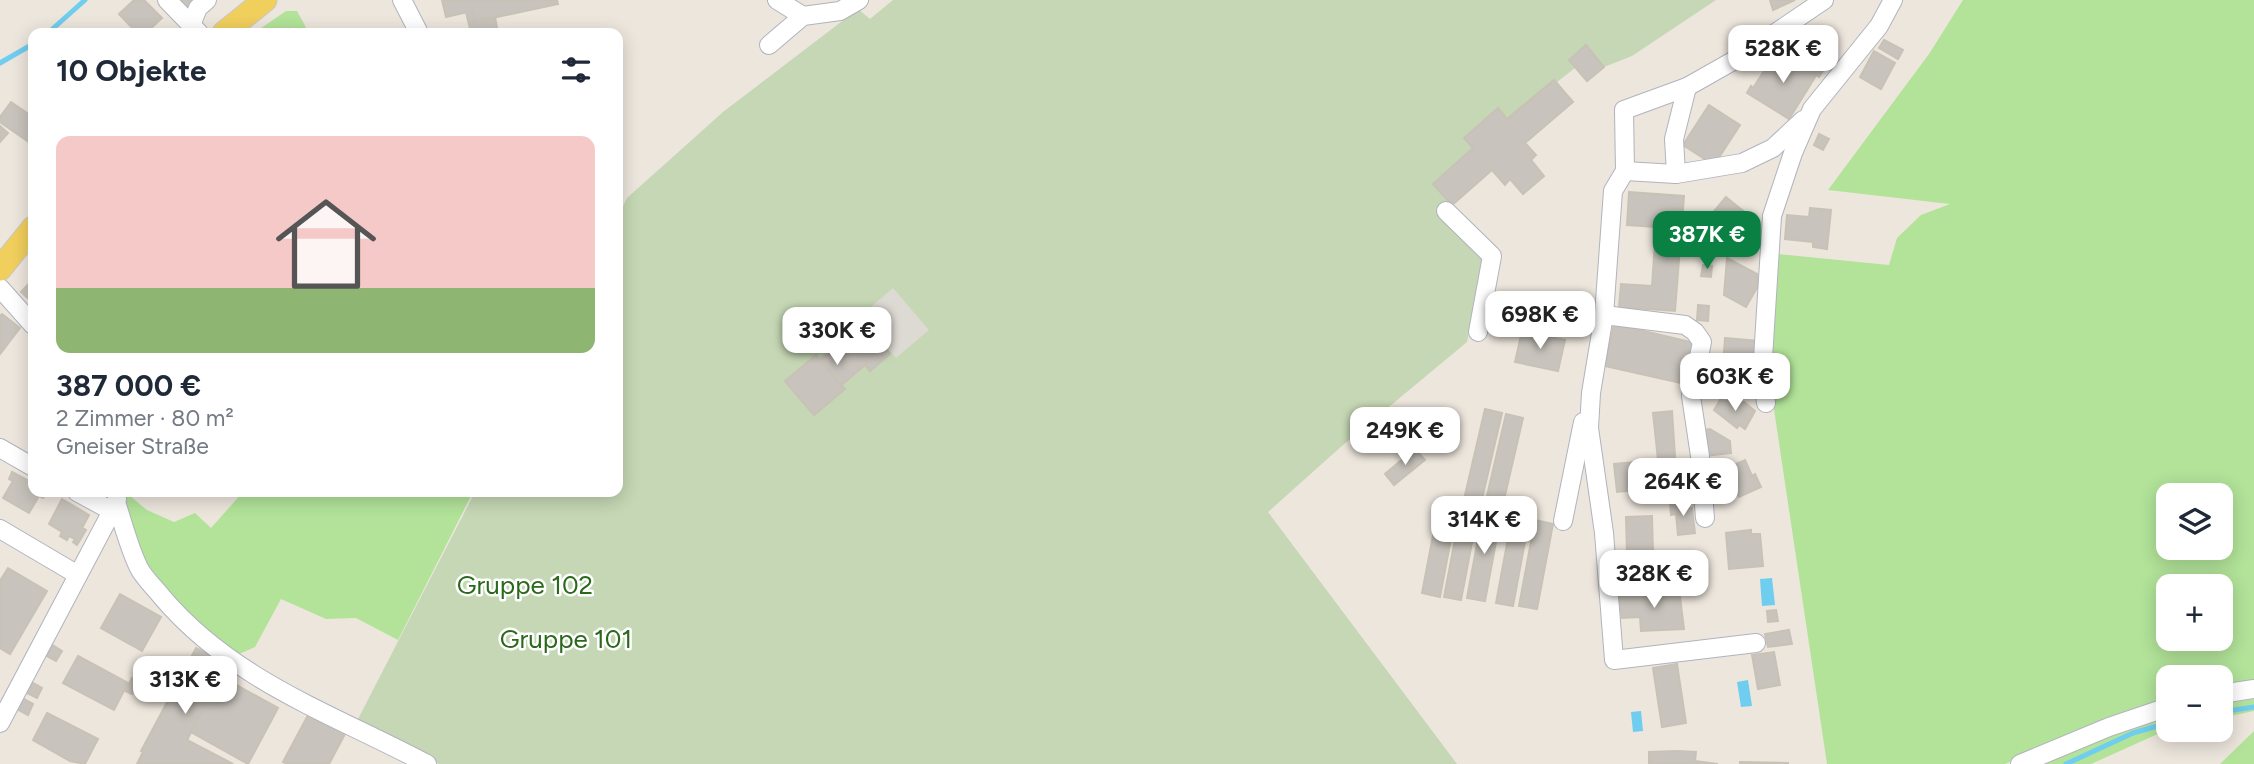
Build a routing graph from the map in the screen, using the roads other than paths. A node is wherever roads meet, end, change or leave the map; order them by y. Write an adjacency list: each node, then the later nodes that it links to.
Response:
1 (167, 0): 10 (street)
2 (207, 0): 11 (street)
3 (265, 0): 12 (main road)
4 (402, 0): 13 (street)
5 (777, 0): 9 (street)
6 (859, 0): 9 (street)
7 (1824, 0): 15 (street)
8 (1893, 0): 16 (street)
9 (803, 16): 14 (street)
10 (194, 28)
11 (195, 28)
12 (231, 28)
13 (416, 28)
14 (769, 45)
15 (1687, 87): 17 (street); 18 (street)
16 (1812, 109): 18 (street); 27 (street)
17 (1625, 171): 18 (street); 23 (street)
18 (1676, 174)
19 (1446, 211): 25 (street)
20 (28, 234): 21 (main road)
21 (0, 269)
22 (0, 288): 24 (street)
23 (1604, 315): 26 (street); 32 (street)
24 (28, 319)
25 (1478, 332)
26 (1595, 360): 33 (street); 36 (street)
27 (1766, 403)
28 (0, 448): 29 (street)
29 (28, 464)
30 (96, 497): 31 (street)
31 (116, 502): 35 (street); 41 (street)
32 (1705, 518)
33 (1563, 521)
34 (0, 529): 35 (street)
35 (78, 575): 40 (street)
36 (1756, 643)
37 (2254, 690): 38 (street)
38 (2233, 693)
39 (2156, 711): 42 (street)
40 (0, 723)
41 (427, 764)
42 (2020, 764)

